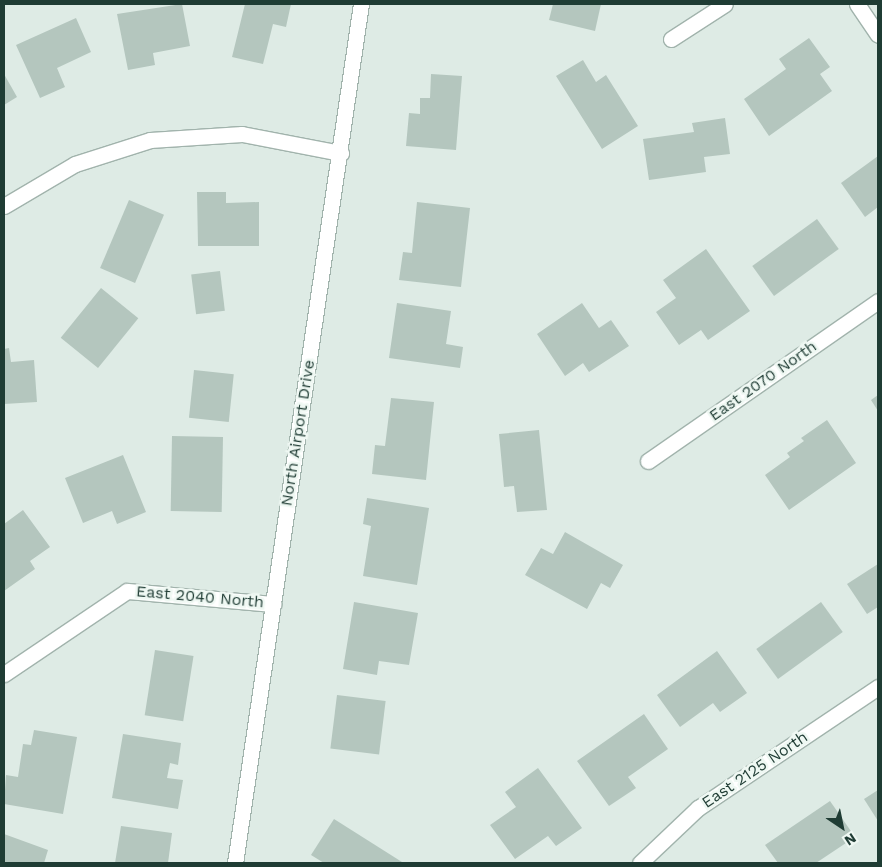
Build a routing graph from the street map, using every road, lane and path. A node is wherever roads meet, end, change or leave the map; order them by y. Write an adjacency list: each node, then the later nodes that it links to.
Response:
1 (361, 4): 6 (street, North Airport Drive)
2 (725, 4): 5 (street)
3 (857, 4): 4 (street)
4 (878, 35)
5 (671, 39)
6 (341, 153): 7 (street); 10 (street, North Airport Drive)
7 (4, 206)
8 (878, 302): 9 (street, East 2070 North)
9 (648, 461)
10 (273, 604): 11 (street, East 2040 North); 13 (street, North Airport Drive)
11 (4, 674)
12 (878, 687): 14 (street, East 2125 North)
13 (235, 863)
14 (640, 863)

